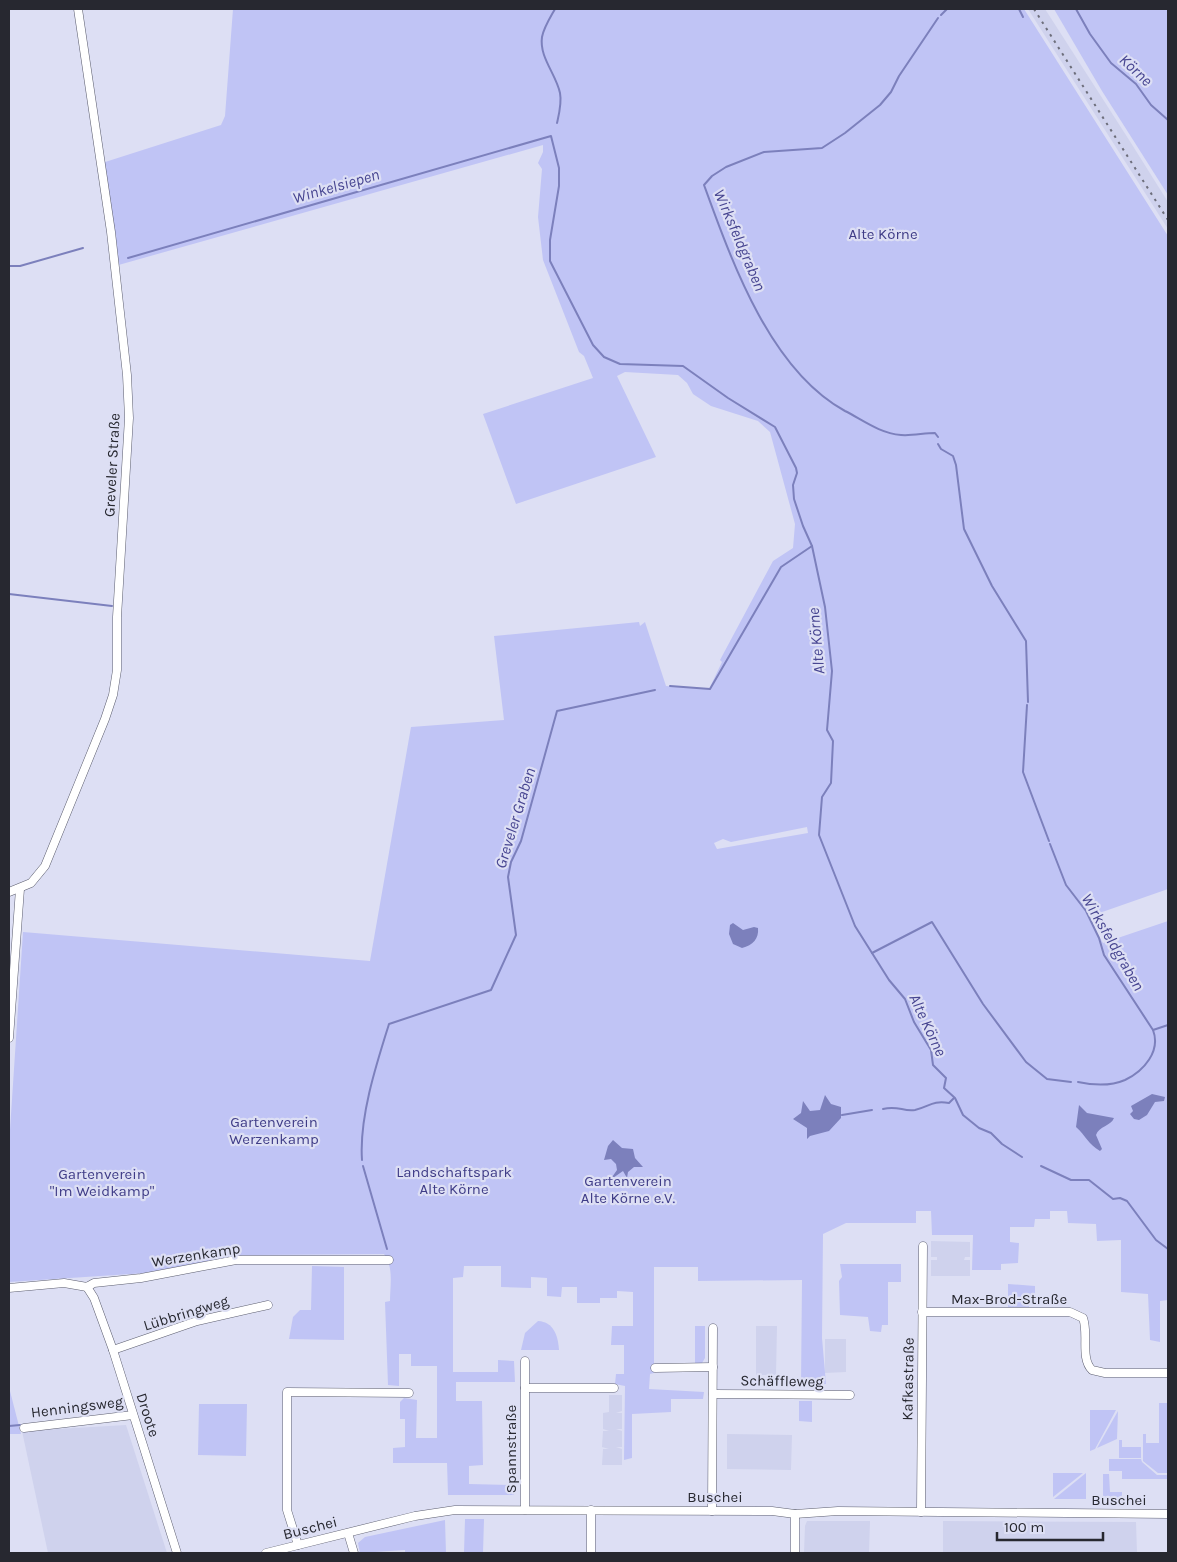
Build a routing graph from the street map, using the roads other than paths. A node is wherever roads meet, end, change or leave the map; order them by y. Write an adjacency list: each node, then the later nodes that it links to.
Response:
1 (78, 9): 2 (street, Greveler Straße)
2 (20, 889): 3 (street, Greveler Straße); 4 (street)
3 (9, 892)
4 (9, 1038)
5 (923, 1246): 10 (street, Kafkastraße)
6 (389, 1260): 8 (street, Werzenkamp)
7 (9, 1288): 8 (street, Werzenkamp)
8 (87, 1288): 12 (street, Droote)
9 (268, 1305): 12 (street, Lübbringweg)
10 (922, 1312): 16 (street, Max-Brod-Straße); 27 (street, Kafkastraße)
11 (713, 1328): 14 (street)
12 (113, 1350): 22 (street, Droote)
13 (525, 1361): 17 (street, Spannstraße)
14 (713, 1367): 15 (street); 20 (street)
15 (655, 1368)
16 (1168, 1373)
17 (524, 1388): 18 (street, Spannstraße); 24 (street, Spannstraße)
18 (614, 1388)
19 (409, 1393): 31 (street)
20 (713, 1394): 21 (street, Schäffleweg); 26 (street)
21 (850, 1395)
22 (133, 1414): 23 (street, Henningsweg); 32 (street, Droote)
23 (24, 1428)
24 (524, 1510): 25 (street, Buschei); 30 (street, Buschei)
25 (591, 1510): 26 (street, Buschei); 35 (street)
26 (712, 1511): 28 (street, Buschei)
27 (920, 1512): 28 (street, Buschei); 29 (street, Buschei)
28 (794, 1514): 36 (street)
29 (1168, 1514)
30 (348, 1533): 31 (street, Buschei); 34 (street)
31 (298, 1545): 33 (street, Buschei)
32 (177, 1553)
33 (266, 1553)
34 (354, 1553)
35 (591, 1553)
36 (795, 1553)

